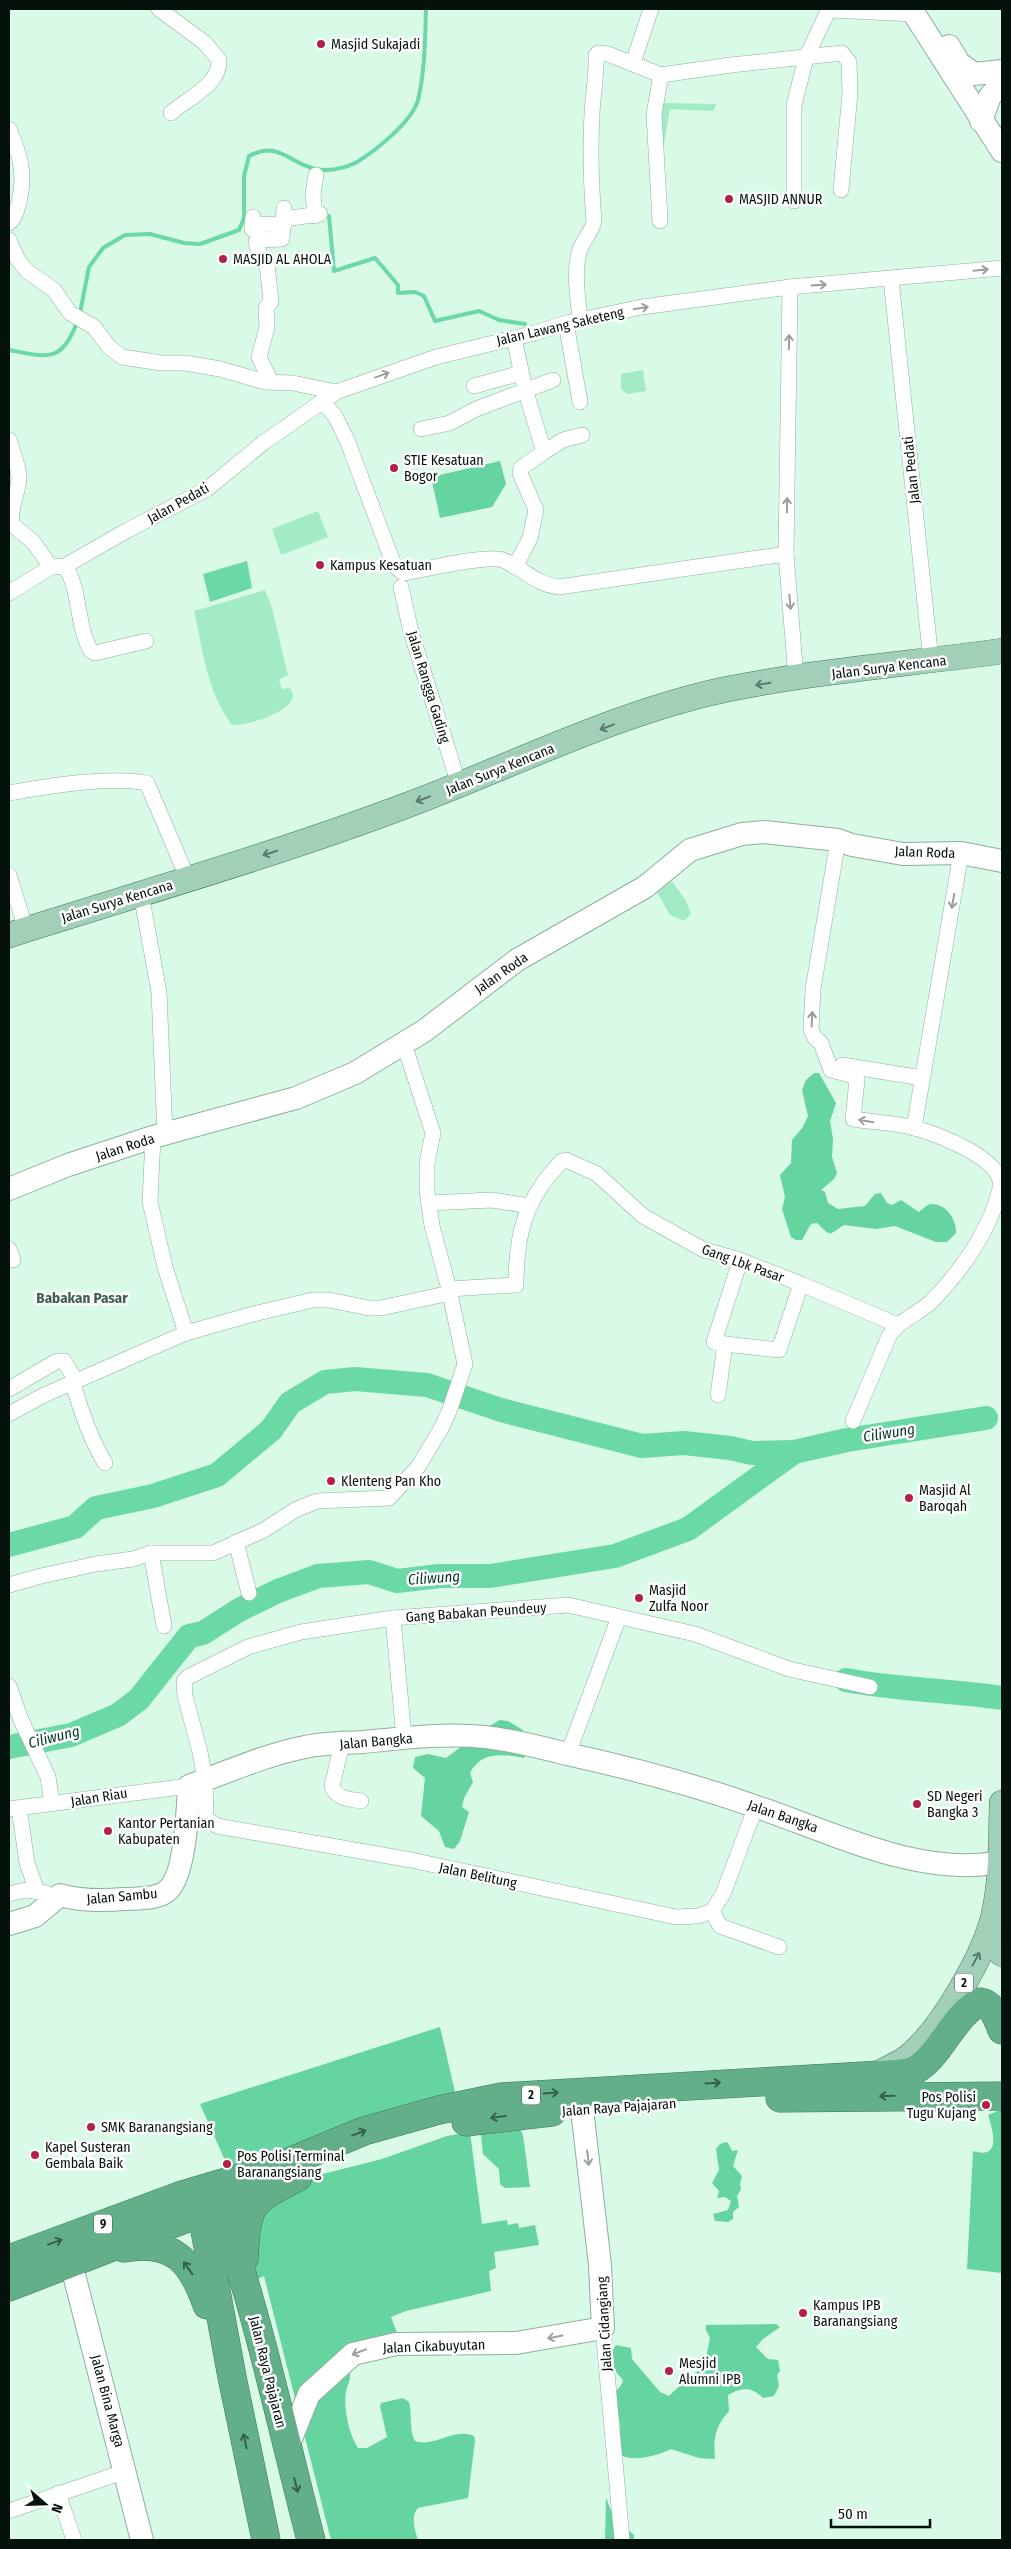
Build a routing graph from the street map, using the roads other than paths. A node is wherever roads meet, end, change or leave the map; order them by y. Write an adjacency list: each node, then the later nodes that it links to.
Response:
1 (159, 9): 9 (street)
2 (651, 9): 5 (street)
3 (917, 11): 4 (street); 6 (street); 10 (street)
4 (806, 58): 7 (street); 14 (street); 15 (street)
5 (633, 63): 7 (street); 24 (street)
6 (1002, 71)
7 (661, 75): 18 (street)
8 (1002, 84): 10 (street)
9 (171, 113)
10 (981, 121): 12 (street)
11 (9, 129): 19 (street)
12 (1002, 151)
13 (316, 174): 17 (street)
14 (841, 190)
15 (794, 201)
16 (253, 217): 17 (street)
17 (284, 217): 27 (street)
18 (660, 221)
19 (9, 223)
20 (9, 240): 27 (street)
21 (1002, 268): 22 (street, Jalan Lawang Saketeng, one-way to 21)
22 (891, 279): 23 (street, Jalan Lawang Saketeng, one-way to 22); 45 (street, Jalan Pedati)
23 (790, 287): 24 (street, Jalan Lawang Saketeng, one-way to 23); 38 (street, one-way to 23)
24 (573, 322): 25 (street, Jalan Lawang Saketeng); 33 (street)
25 (514, 338): 26 (street); 31 (street, Jalan Lawang Saketeng, one-way to 25)
26 (521, 374): 29 (street); 30 (street)
27 (270, 380): 31 (street)
28 (552, 380): 30 (street)
29 (474, 386)
30 (525, 389): 34 (street); 37 (street)
31 (336, 392): 32 (street, Jalan Pedati)
32 (322, 400): 39 (street, Jalan Pedati); 41 (street, Jalan Rangga Gading)
33 (580, 402)
34 (421, 429)
35 (582, 435): 37 (street)
36 (9, 440): 39 (street)
37 (544, 452): 40 (street)
38 (786, 554): 40 (street); 46 (street, one-way to 46)
39 (58, 567): 42 (street, Jalan Pedati); 43 (street)
40 (515, 567): 41 (street)
41 (402, 580): 47 (street, Jalan Rangga Gading)
42 (9, 593)
43 (146, 641)
44 (1002, 651): 45 (main road, Jalan Surya Kencana)
45 (931, 661): 46 (main road, Jalan Surya Kencana)
46 (796, 678): 47 (main road, Jalan Surya Kencana, one-way to 47)
47 (459, 785): 53 (main road, Jalan Surya Kencana, one-way to 53)
48 (9, 793): 53 (street)
49 (838, 840): 50 (street, Jalan Roda); 56 (street, Jalan Roda); 57 (street, one-way to 49)
50 (961, 853): 51 (street, Jalan Roda); 58 (street, one-way to 58)
51 (1002, 861)
52 (9, 875): 55 (street)
53 (190, 879): 54 (main road, Jalan Surya Kencana)
54 (141, 894): 55 (main road, Jalan Surya Kencana); 60 (street)
55 (17, 933)
56 (404, 1044): 60 (street, Jalan Roda); 62 (street)
57 (828, 1063): 58 (street); 59 (street, one-way to 57)
58 (922, 1078): 59 (street)
59 (914, 1128): 67 (street)
60 (159, 1136): 61 (street, Jalan Roda); 68 (street)
61 (9, 1189)
62 (429, 1203): 63 (street); 66 (street)
63 (530, 1206): 64 (street, Gang Lbk Pasar); 66 (street)
64 (740, 1261): 65 (street, Gang Lbk Pasar); 69 (street)
65 (801, 1284): 67 (street, Gang Lbk Pasar); 69 (street)
66 (449, 1291): 68 (street); 76 (street)
67 (898, 1325): 74 (street)
68 (186, 1333): 70 (street)
69 (724, 1344): 72 (street)
70 (75, 1382): 71 (street); 73 (street); 75 (street)
71 (9, 1389)
72 (718, 1395)
73 (9, 1414)
74 (853, 1421)
75 (105, 1462)
76 (236, 1542): 77 (street); 79 (street)
77 (151, 1554): 78 (street); 82 (street)
78 (9, 1584)
79 (249, 1593)
80 (619, 1617): 81 (street, Gang Babakan Peundeuy); 84 (street, Gang Babakan Peundeuy); 87 (street)
81 (393, 1618): 85 (street); 88 (street, Gang Babakan Peundeuy)
82 (164, 1626)
83 (9, 1686): 90 (street)
84 (870, 1687)
85 (404, 1738): 86 (street, Jalan Bangka); 87 (street, Jalan Bangka)
86 (342, 1744): 88 (street, Jalan Bangka); 89 (street)
87 (568, 1754): 92 (street, Jalan Bangka)
88 (197, 1783): 90 (street, Jalan Riau); 97 (street, Jalan Sambu); 98 (street, Jalan Belitung)
89 (361, 1801)
90 (52, 1803): 93 (street, Jalan Riau)
91 (1002, 1803): 94 (main road, 2)
92 (756, 1806): 94 (street, Jalan Bangka); 98 (street)
93 (14, 1808): 95 (street)
94 (1000, 1860): 101 (main road, 2); 103 (main road, 2, one-way to 94)
95 (38, 1891): 96 (street); 97 (street)
96 (9, 1894)
97 (60, 1894): 99 (street)
98 (712, 1911): 100 (street)
99 (9, 1924)
100 (779, 1948)
101 (1002, 1954)
102 (1002, 2030): 103 (highway, Jalan Raya Pajajaran / 2)
103 (878, 2074): 106 (highway, Jalan Raya Pajajaran / 2, one-way to 103)
104 (1002, 2096): 105 (highway, Jalan Raya Pajajaran / 2, one-way to 105)
105 (582, 2109): 106 (highway, Jalan Raya Pajajaran / 2, one-way to 106); 113 (street, Jalan Cidangiang, one-way to 113)
106 (440, 2118): 107 (highway, Jalan Raya Pajajaran / 2); 108 (highway, Jalan Raya Pajajaran / 2, one-way to 106)
107 (298, 2178): 108 (highway, Jalan Raya Pajajaran / 2); 111 (highway, 2)
108 (207, 2198): 109 (highway, Jalan Raya Pajajaran / 2); 110 (highway, Jalan Raya Pajajaran / 9, one-way to 108); 111 (highway, Jalan Raya Pajajaran); 114 (highway)
109 (82, 2258): 112 (highway, Jalan Raya Pajajaran / 2); 114 (highway, one-way to 109); 116 (street, Jalan Bina Marga)
110 (9, 2259)
111 (245, 2285): 115 (highway, Jalan Raya Pajajaran)
112 (9, 2287)
113 (603, 2328): 115 (street, Jalan Cikabuyutan, one-way to 115); 123 (street, Jalan Cidangiang)
114 (232, 2378): 121 (highway, one-way to 114)
115 (287, 2449): 122 (highway, Jalan Raya Pajajaran, one-way to 122)
116 (126, 2472): 117 (street); 120 (street, Jalan Bina Marga)
117 (58, 2494): 118 (street); 119 (street)
118 (9, 2511)
119 (74, 2540)
120 (142, 2540)
121 (266, 2540)
122 (311, 2540)
123 (622, 2540)

